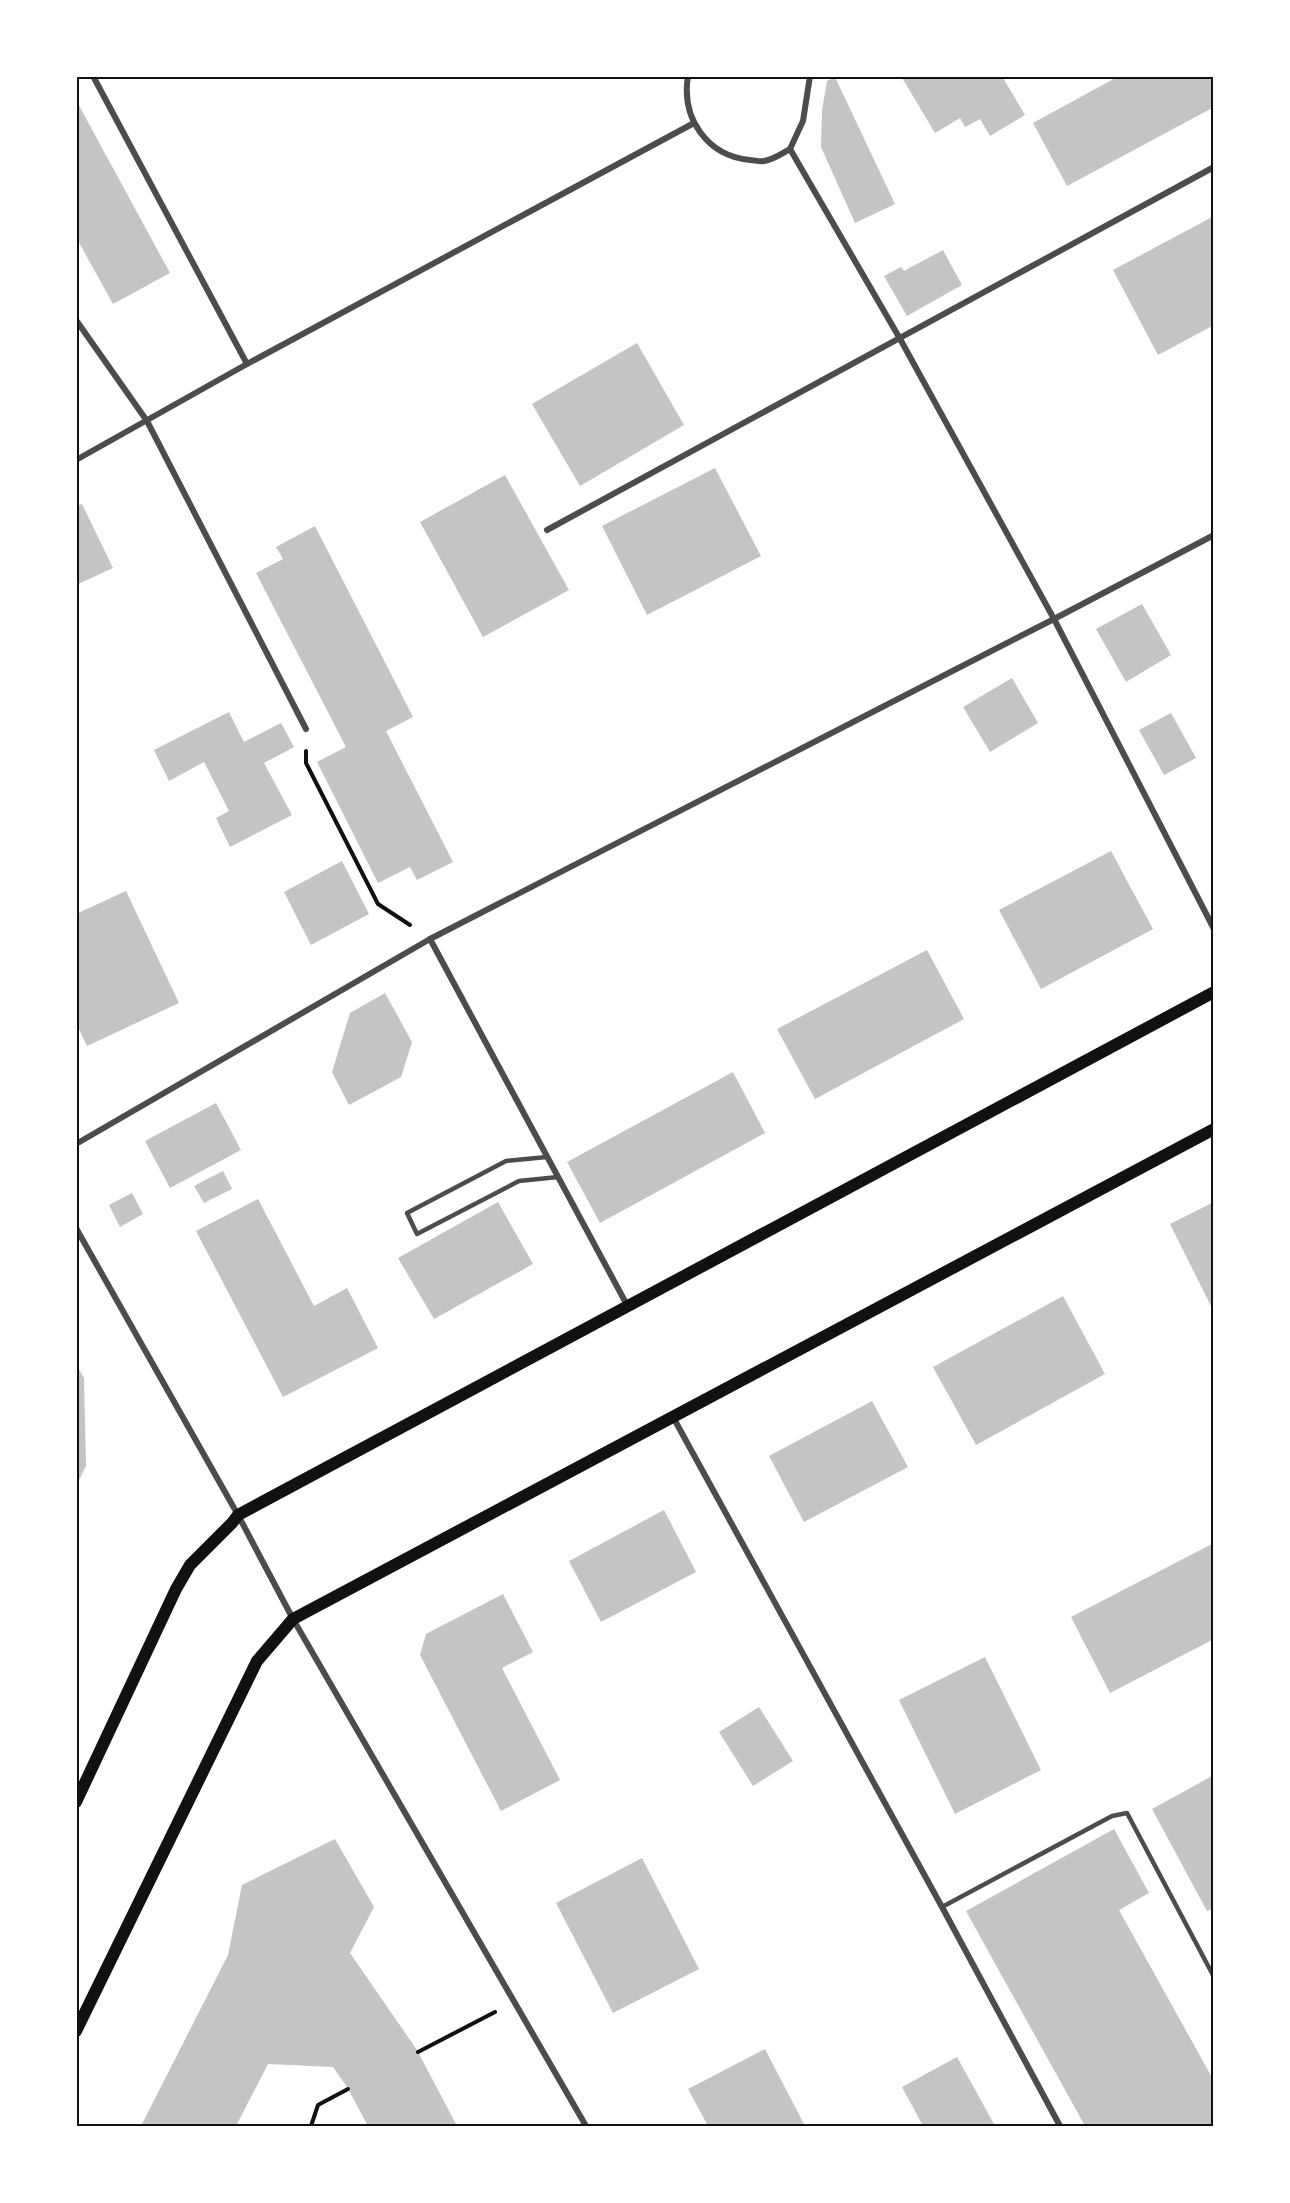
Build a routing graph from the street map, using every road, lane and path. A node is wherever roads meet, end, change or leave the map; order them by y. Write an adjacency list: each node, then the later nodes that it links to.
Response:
1 (93, 76): 9 (street)
2 (688, 76): 4 (street)
3 (810, 76): 5 (street)
4 (694, 123): 5 (street); 9 (street)
5 (790, 149): 8 (street)
6 (1214, 167): 8 (street)
7 (76, 320): 10 (street)
8 (899, 337): 12 (street); 14 (street)
9 (247, 364): 10 (street)
10 (147, 421): 11 (street); 15 (street)
11 (76, 460)
12 (547, 530)
13 (1214, 534): 14 (street)
14 (1054, 619): 16 (street); 17 (street)
15 (306, 729): 17 (path)
16 (1214, 929)
17 (430, 939): 20 (street); 21 (street)
18 (1214, 992): 24 (main road)
19 (1214, 1129): 25 (main road)
20 (76, 1144)
21 (547, 1157): 22 (street); 22 (lane)
22 (558, 1177): 24 (street)
23 (76, 1228): 26 (street)
24 (627, 1305): 26 (main road)
25 (673, 1417): 27 (main road); 29 (street)
26 (238, 1515): 27 (street); 28 (main road)
27 (293, 1619): 31 (street); 32 (main road)
28 (76, 1802)
29 (942, 1907): 30 (lane); 37 (street)
30 (1214, 1977)
31 (514, 2002): 33 (path); 36 (street)
32 (76, 2031)
33 (418, 2052)
34 (348, 2089): 35 (path)
35 (311, 2127)
36 (586, 2127)
37 (1059, 2127)

